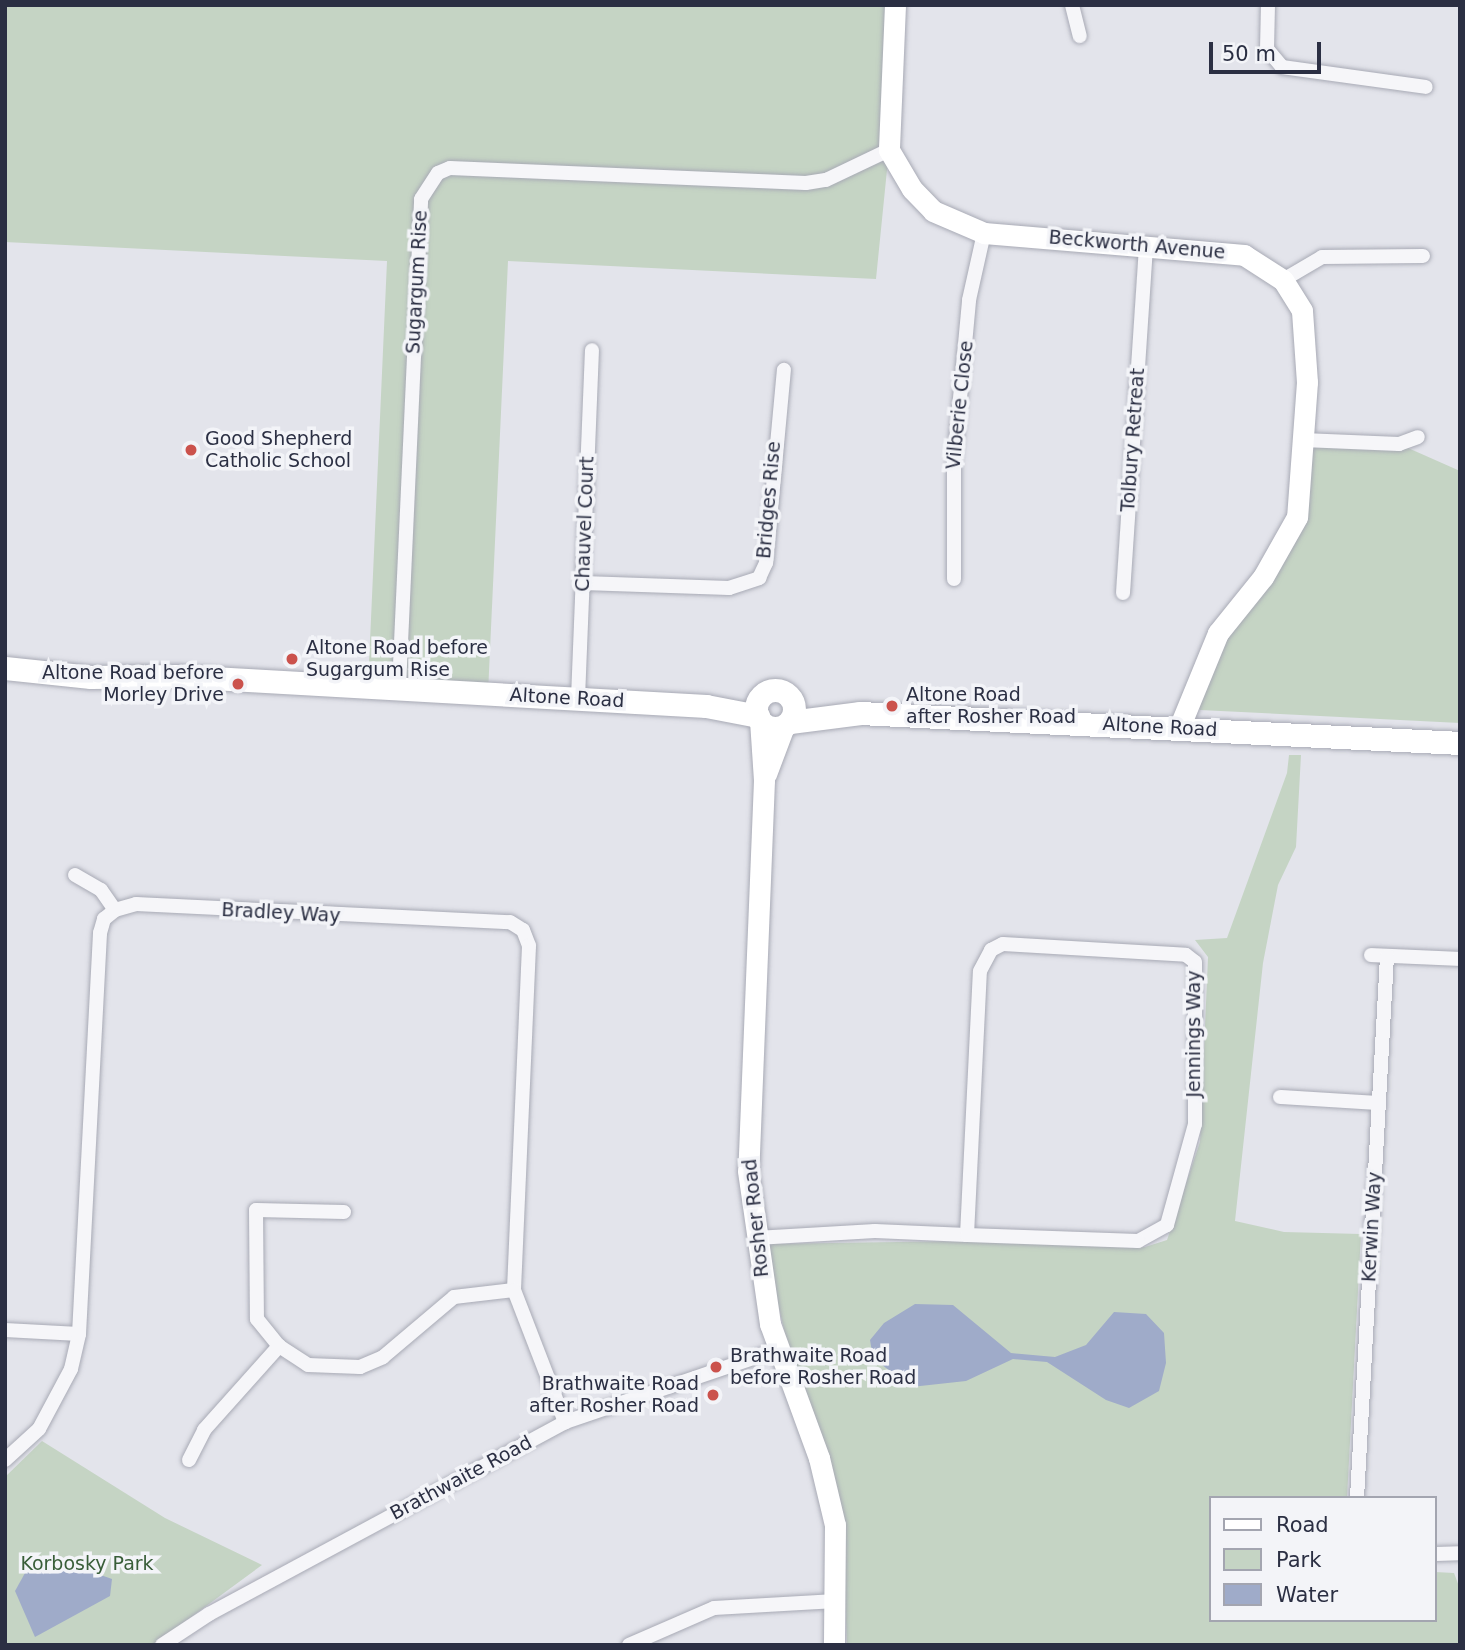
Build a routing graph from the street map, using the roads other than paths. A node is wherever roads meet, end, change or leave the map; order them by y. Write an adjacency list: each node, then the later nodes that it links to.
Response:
1 (895, 5): 6 (street)
2 (1072, 5): 4 (street)
3 (1268, 5): 5 (street)
4 (1080, 36)
5 (1426, 87)
6 (889, 150): 7 (street, Beckworth Avenue); 21 (street, Sugargum Rise)
7 (984, 233): 8 (street, Beckworth Avenue); 15 (street, Vilberie Close)
8 (1146, 246): 10 (street, Beckworth Avenue); 17 (street, Tolbury Retreat)
9 (1423, 256): 10 (street)
10 (1283, 281): 14 (street, Beckworth Avenue)
11 (592, 350): 16 (street, Chauvel Court)
12 (784, 370): 16 (street, Bridges Rise)
13 (1418, 437): 14 (street)
14 (1303, 440): 27 (street, Beckworth Avenue)
15 (954, 579)
16 (583, 583): 23 (street, Chauvel Court)
17 (1123, 593)
18 (5, 654): 20 (main road, Altone Road)
19 (5, 668): 20 (main road, Altone Road)
20 (177, 676): 21 (main road, Altone Road)
21 (399, 687): 23 (main road, Altone Road)
22 (789, 696): 24 (main road); 25 (main road, Altone Road); 26 (main road)
23 (578, 698): 24 (main road, Altone Road)
24 (760, 710): 26 (main road); 29 (street, Rosher Road)
25 (860, 713): 26 (main road, Altone Road); 27 (main road, Altone Road)
26 (787, 724): 29 (street, Rosher Road)
27 (1189, 729): 28 (main road, Altone Road)
28 (1460, 743)
29 (764, 780): 39 (street, Rosher Road)
30 (75, 875): 31 (street)
31 (115, 910): 40 (street, Bradley Way); 42 (street)
32 (1371, 955): 33 (street)
33 (1387, 956): 34 (street); 36 (street, Kerwin Way)
34 (1460, 959)
35 (1280, 1097): 36 (street)
36 (1379, 1103): 48 (street, Kerwin Way)
37 (344, 1212): 43 (street)
38 (967, 1235): 38 (street, Jennings Way); 39 (street, Jennings Way)
39 (756, 1238): 44 (street, Rosher Road)
40 (514, 1290): 43 (street); 45 (street, Bradley Way)
41 (5, 1330): 42 (street)
42 (79, 1334): 46 (street)
43 (279, 1346): 47 (street)
44 (777, 1350): 45 (street, Brathwaite Road); 51 (street, Rosher Road)
45 (565, 1422): 52 (street, Brathwaite Road)
46 (5, 1460)
47 (189, 1460)
48 (1357, 1496)
49 (1460, 1553): 50 (street)
50 (1437, 1554)
51 (836, 1601): 53 (street); 54 (street, Rosher Road)
52 (162, 1645)
53 (629, 1645)
54 (834, 1645)

